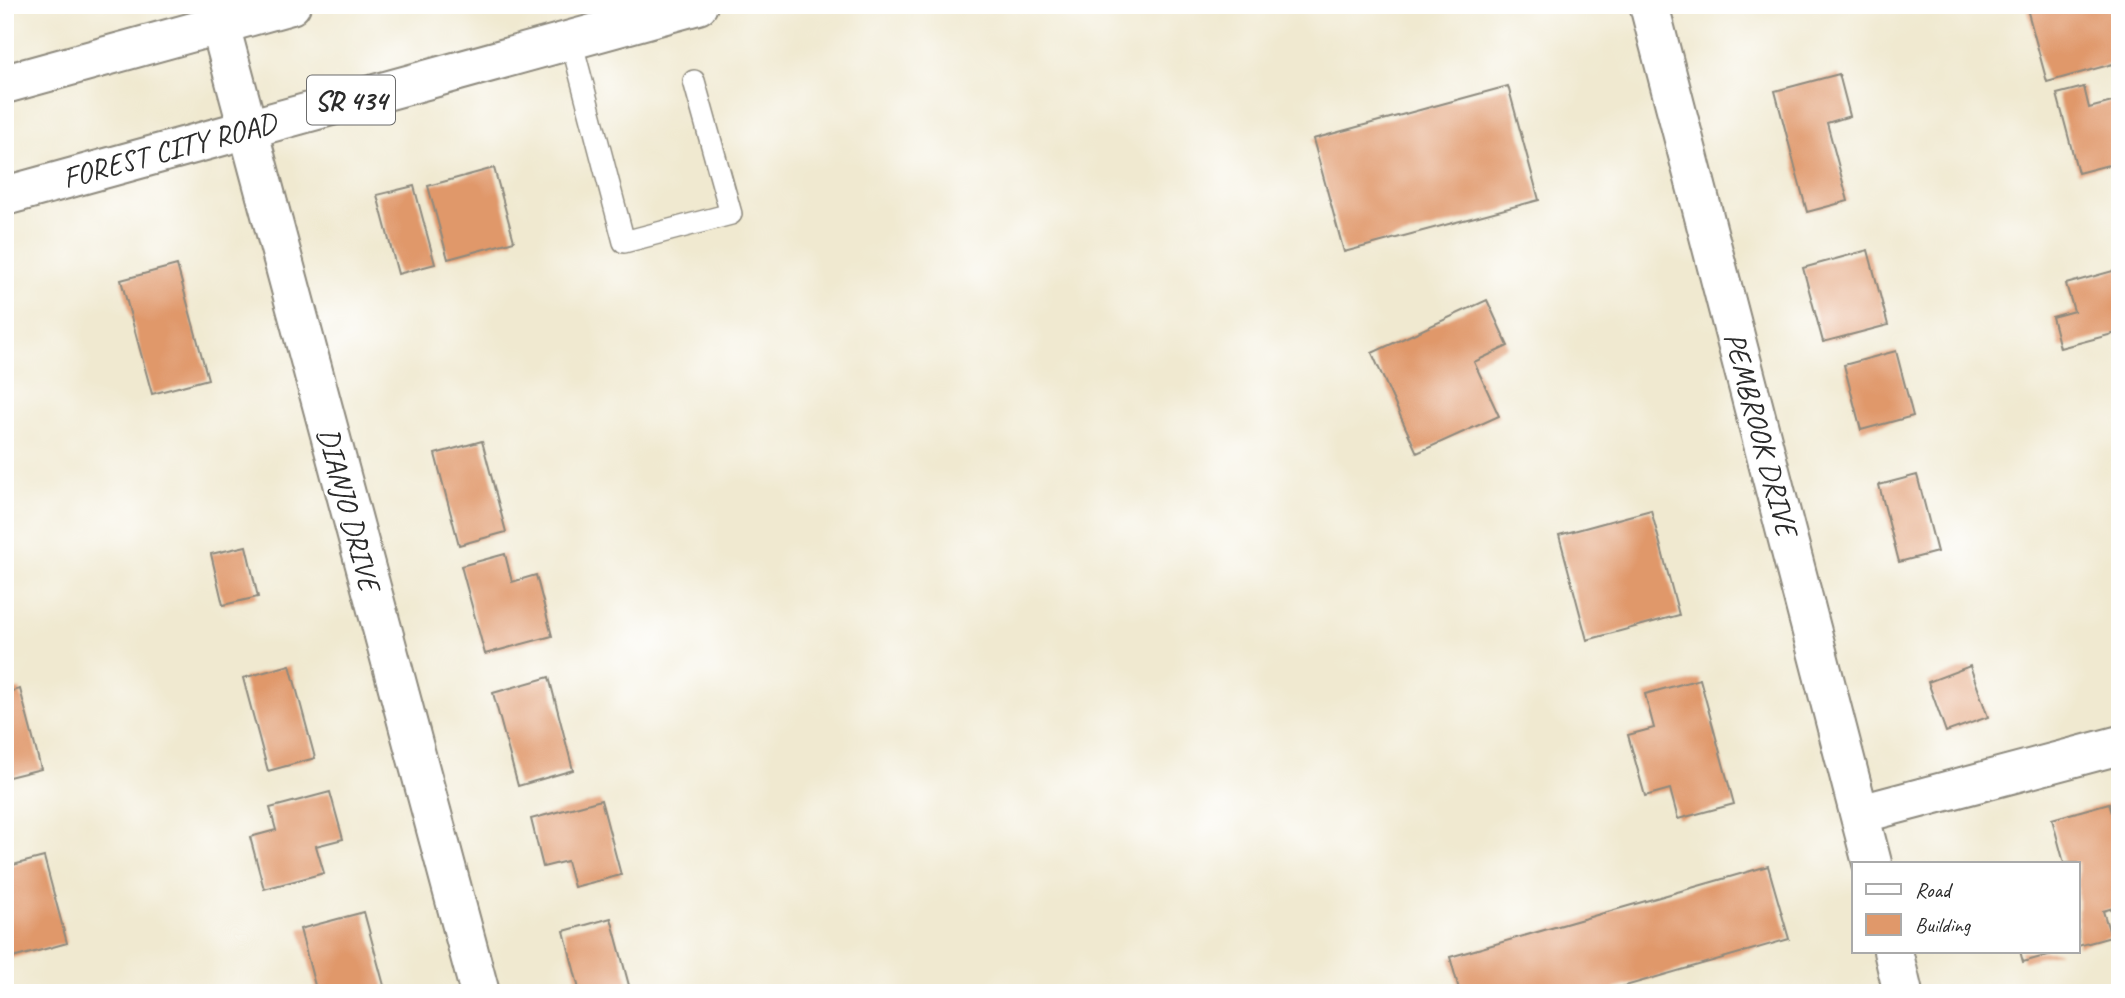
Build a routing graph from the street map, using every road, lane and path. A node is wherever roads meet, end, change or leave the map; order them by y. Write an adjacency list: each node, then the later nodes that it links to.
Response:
1 (291, 5): 4 (street)
2 (698, 5): 5 (street, FOREST CITY ROAD / SR 434)
3 (1648, 5): 11 (street, PEMBROOK DRIVE)
4 (220, 25): 7 (street); 8 (street, DIANJO DRIVE)
5 (571, 40): 6 (lane); 8 (street, FOREST CITY ROAD / SR 434)
6 (694, 81)
7 (5, 84)
8 (247, 129): 9 (street, FOREST CITY ROAD / SR 434); 14 (street, DIANJO DRIVE)
9 (5, 196)
10 (2120, 745): 11 (street)
11 (1860, 814): 12 (street, PEMBROOK DRIVE)
12 (1872, 862)
13 (1893, 953): 15 (street)
14 (480, 993)
15 (1903, 993)

